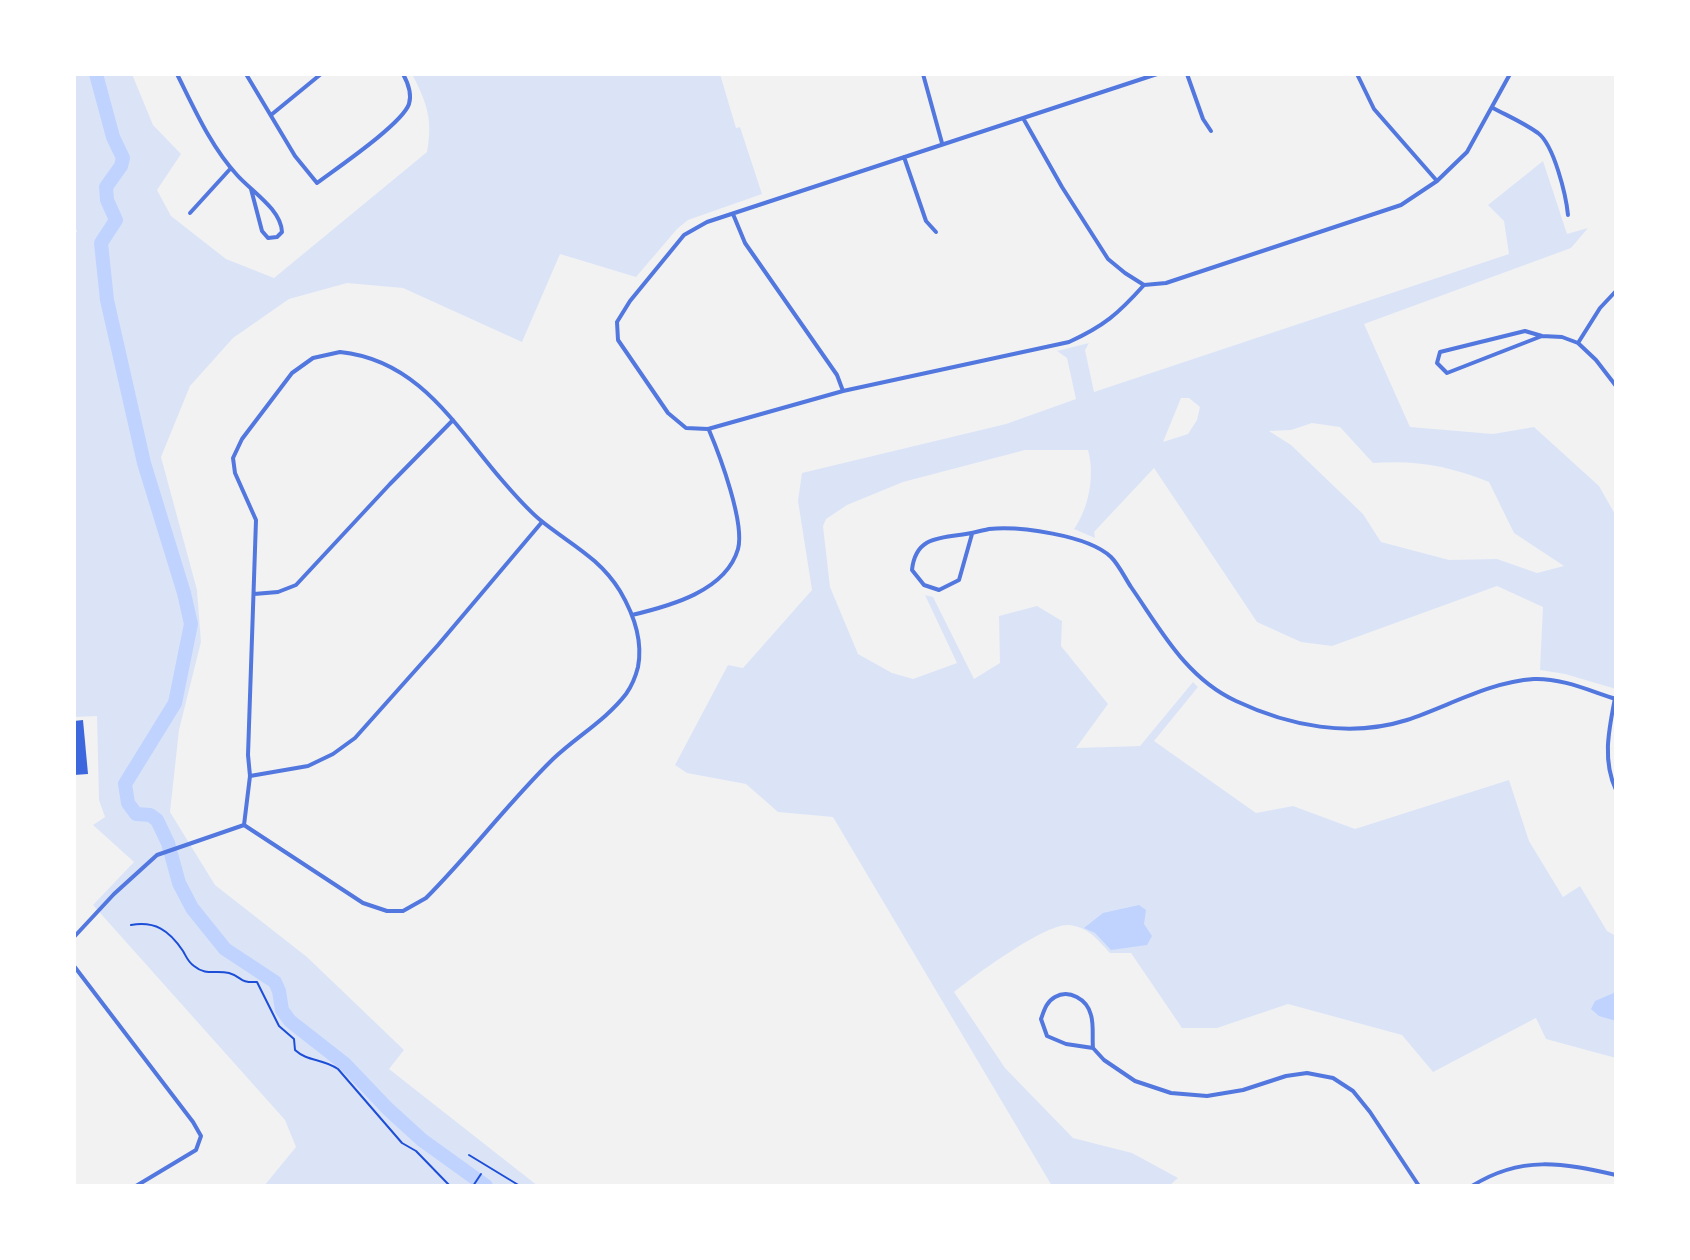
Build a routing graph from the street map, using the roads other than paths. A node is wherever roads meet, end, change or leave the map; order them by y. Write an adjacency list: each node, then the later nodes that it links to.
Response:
1 (177, 74): 16 (street)
2 (246, 74): 11 (street)
3 (321, 74): 11 (street)
4 (403, 74): 11 (street)
5 (923, 74): 14 (street)
6 (1157, 74): 12 (street)
7 (1187, 74): 13 (street)
8 (1357, 74): 17 (street)
9 (1510, 74): 10 (street)
10 (1493, 108): 17 (street); 21 (street)
11 (271, 115)
12 (1023, 118): 14 (street); 23 (street)
13 (1211, 131)
14 (942, 143): 15 (street)
15 (904, 157): 20 (street); 22 (street)
16 (231, 168): 18 (street); 19 (street)
17 (1437, 181): 23 (street)
18 (251, 189): 18 (street)
19 (190, 213)
20 (733, 214): 28 (street); 30 (street)
21 (1568, 215)
22 (936, 232)
23 (1144, 285): 28 (street)
24 (1616, 291): 26 (street)
25 (1542, 336): 25 (street); 26 (street)
26 (1578, 343): 27 (street)
27 (1616, 386)
28 (843, 391): 30 (street)
29 (453, 420): 31 (street); 33 (street); 33 (street)
30 (708, 429): 34 (street)
31 (542, 522): 34 (street); 36 (street)
32 (972, 534): 32 (street); 35 (street)
33 (254, 594): 36 (street)
34 (632, 615): 38 (street)
35 (1616, 698): 37 (street)
36 (250, 776): 38 (street)
37 (1616, 790)
38 (244, 825): 39 (street)
39 (74, 937)
40 (74, 966): 43 (street)
41 (1093, 1048): 41 (street); 44 (street)
42 (1616, 1175): 45 (street)
43 (136, 1186)
44 (1419, 1186)
45 (1472, 1186)

